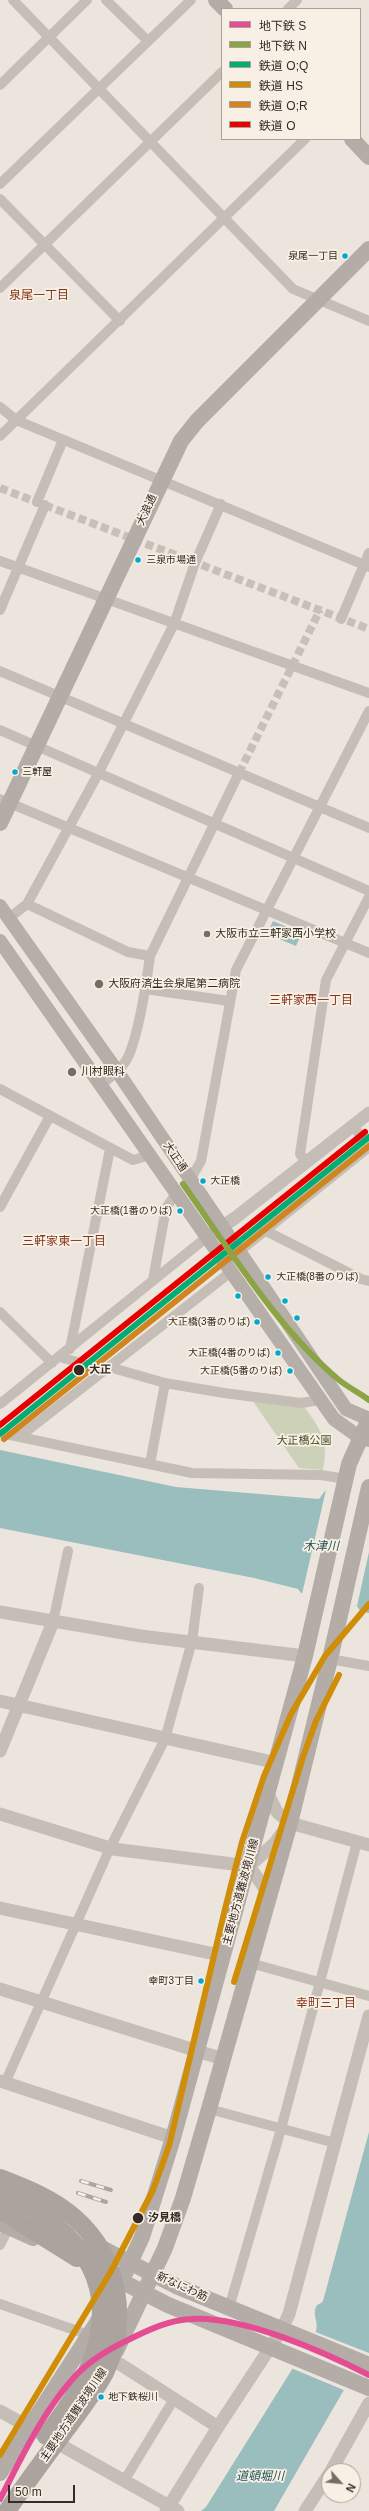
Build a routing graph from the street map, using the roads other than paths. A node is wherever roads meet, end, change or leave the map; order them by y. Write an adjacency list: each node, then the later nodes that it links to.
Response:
1 (13, 0): 9 (street)
2 (87, 0): 9 (street)
3 (106, 0): 10 (street)
4 (191, 0): 10 (street)
5 (216, 0): 7 (main road)
6 (297, 0): 8 (street)
7 (224, 8)
8 (289, 8)
9 (50, 36): 12 (street); 13 (street)
10 (148, 41): 13 (street)
11 (221, 73): 16 (street)
12 (0, 85)
13 (100, 88): 16 (street); 18 (street)
14 (304, 140): 20 (street)
15 (353, 140): 17 (main road)
16 (149, 142): 20 (street); 21 (street)
17 (369, 157)
18 (0, 184)
19 (0, 199): 21 (street)
20 (223, 217): 24 (street); 25 (street)
21 (45, 244): 23 (street); 25 (street)
22 (366, 257): 24 (main road, 大浪通)
23 (0, 288)
24 (317, 299): 26 (street); 31 (main road, 大浪通)
25 (120, 320): 28 (street)
26 (369, 321)
27 (0, 408): 28 (street)
28 (16, 420): 29 (street); 30 (street)
29 (0, 436)
30 (63, 440): 31 (street); 36 (street)
31 (161, 479): 32 (street); 37 (main road, 大浪通)
32 (221, 504): 35 (street); 40 (street)
33 (369, 553): 35 (street)
34 (0, 561): 36 (street)
35 (367, 566): 39 (street)
36 (18, 568): 37 (street); 38 (street)
37 (106, 601): 40 (street); 43 (main road, 大浪通)
38 (0, 610)
39 (341, 619)
40 (174, 624): 42 (street); 45 (street)
41 (0, 671): 43 (street)
42 (369, 693)
43 (60, 696): 45 (street); 47 (main road, 大浪通)
44 (369, 711): 51 (street)
45 (124, 725): 48 (street); 49 (street)
46 (0, 730): 47 (street)
47 (36, 747): 49 (street); 50 (main road, 大浪通)
48 (239, 773): 51 (street); 53 (street)
49 (98, 774): 53 (street); 54 (street)
50 (5, 801): 52 (main road, 大浪通); 54 (street)
51 (320, 807): 55 (street); 56 (street)
52 (0, 823)
53 (214, 824): 56 (street); 57 (street)
54 (69, 828): 57 (street); 60 (street)
55 (369, 828)
56 (294, 859): 58 (street); 62 (street)
57 (187, 878): 62 (street); 67 (street)
58 (369, 891)
59 (369, 897): 64 (street)
60 (27, 904): 63 (street); 67 (street)
61 (0, 906): 63 (main road, 大正通)
62 (266, 910): 64 (street); 69 (street)
63 (9, 918): 70 (main road, 大正通)
64 (345, 943): 66 (street); 79 (street)
65 (1, 945): 71 (main road, 大正通)
66 (369, 953)
67 (150, 956): 68 (street)
68 (145, 989): 69 (street); 70 (street)
69 (229, 1001): 80 (street)
70 (117, 1071): 71 (street); 80 (main road, 大正通)
71 (101, 1085): 78 (main road, 大正通)
72 (0, 1089): 74 (street)
73 (369, 1113): 75 (street)
74 (50, 1116): 77 (street); 82 (street)
75 (353, 1126): 76 (street); 79 (street)
76 (369, 1147): 84 (street)
77 (110, 1149): 78 (street); 91 (street)
78 (150, 1155): 81 (main road, 大正通)
79 (306, 1162): 83 (street)
80 (190, 1180): 83 (main road, 大正通)
81 (177, 1192): 85 (main road, 大正通); 88 (street)
82 (0, 1207)
83 (223, 1226): 85 (street); 86 (main road, 大正通)
84 (266, 1231): 86 (street); 89 (street)
85 (207, 1237): 87 (main road, 大正通); 88 (street)
86 (239, 1251): 87 (street); 97 (main road, 大正通)
87 (229, 1267): 93 (street); 95 (main road, 大正通)
88 (153, 1280): 91 (street)
89 (369, 1281)
90 (0, 1312): 92 (street)
91 (70, 1349): 92 (street)
92 (56, 1360): 93 (street); 96 (street)
93 (106, 1369): 94 (street); 99 (street)
94 (165, 1384): 95 (street); 101 (street)
95 (320, 1400): 100 (main road, 大正通)
96 (0, 1404)
97 (369, 1419): 100 (main road, 主要地方道難波境川線)
98 (0, 1433): 99 (street)
99 (19, 1437): 101 (street)
100 (364, 1439): 102 (main road, 主要地方道難波境川線)
101 (150, 1464): 102 (street)
102 (344, 1486): 109 (main road, 主要地方道難波境川線)
103 (368, 1493): 110 (main road, 主要地方道難波境川線)
104 (68, 1551): 107 (street)
105 (199, 1588): 108 (street)
106 (0, 1612): 107 (street)
107 (53, 1622): 108 (street); 113 (street)
108 (192, 1641): 109 (street); 114 (street)
109 (305, 1656): 116 (main road, 主要地方道難波境川線)
110 (330, 1659): 111 (street); 119 (main road, 主要地方道難波境川線)
111 (369, 1666)
112 (0, 1700): 113 (street)
113 (20, 1705): 114 (street); 115 (street)
114 (165, 1739): 116 (street); 121 (street)
115 (0, 1751)
116 (277, 1763): 117 (main road, 主要地方道難波境川線)
117 (268, 1794): 119 (street); 122 (main road, 主要地方道難波境川線)
118 (0, 1814): 121 (street)
119 (290, 1823): 120 (street); 122 (street); 123 (main road, 主要地方道難波境川線)
120 (363, 1844): 128 (street)
121 (110, 1848): 122 (street); 125 (street)
122 (249, 1866): 123 (street); 126 (main road, 主要地方道難波境川線)
123 (270, 1896): 127 (main road, 主要地方道難波境川線)
124 (0, 1908): 125 (street)
125 (76, 1926): 126 (street); 131 (street)
126 (224, 1956): 133 (main road, 主要地方道難波境川線)
127 (250, 1963): 128 (street); 134 (main road, 主要地方道難波境川線)
128 (321, 1983): 130 (street); 137 (street)
129 (0, 1989): 131 (street)
130 (369, 1996)
131 (42, 2002): 133 (street); 135 (street)
132 (369, 2016): 139 (street)
133 (197, 2052): 134 (street); 138 (main road, 主要地方道難波境川線)
134 (223, 2059): 136 (main road, 主要地方道難波境川線)
135 (3, 2082): 138 (street)
136 (210, 2109): 137 (street); 146 (main road, 主要地方道難波境川線)
137 (281, 2129): 139 (street); 150 (street)
138 (173, 2138): 145 (main road, 主要地方道難波境川線)
139 (335, 2143): 151 (street)
140 (0, 2178): 169 (highway, bridge)
141 (0, 2192): 167 (highway, bridge)
142 (2, 2214): 143 (street); 144 (highway); 145 (main road, 新なにわ筋)
143 (0, 2245)
144 (77, 2258): 147 (main road, 新なにわ筋)
145 (130, 2263): 146 (main road, 新なにわ筋); 147 (main road, 主要地方道難波境川線)
146 (153, 2274): 148 (main road, 主要地方道難波境川線); 150 (main road, 新なにわ筋)
147 (121, 2282): 148 (main road, 新なにわ筋); 152 (main road, 主要地方道難波境川線)
148 (144, 2294): 153 (main road, 新なにわ筋); 154 (main road, 主要地方道難波境川線)
149 (0, 2304): 152 (street)
150 (229, 2308): 151 (main road, 新なにわ筋)
151 (281, 2331): 153 (street); 155 (main road, 新なにわ筋)
152 (89, 2335): 161 (main road, 主要地方道難波境川線)
153 (271, 2346): 156 (main road, 新なにわ筋); 160 (street)
154 (112, 2359): 157 (street); 162 (main road, 主要地方道難波境川線)
155 (367, 2365)
156 (362, 2384)
157 (174, 2399): 160 (street); 165 (street)
158 (369, 2403): 163 (street)
159 (0, 2411): 161 (street)
160 (218, 2427): 168 (street)
161 (30, 2428): 162 (street); 164 (main road, 主要地方道難波境川線)
162 (54, 2442): 165 (street); 170 (main road, 主要地方道難波境川線)
163 (335, 2463)
164 (0, 2473)
165 (124, 2481): 168 (street)
166 (321, 2486): 171 (street)
167 (0, 2500)
168 (171, 2509)
169 (7, 2511)
170 (12, 2511)
171 (304, 2511)

